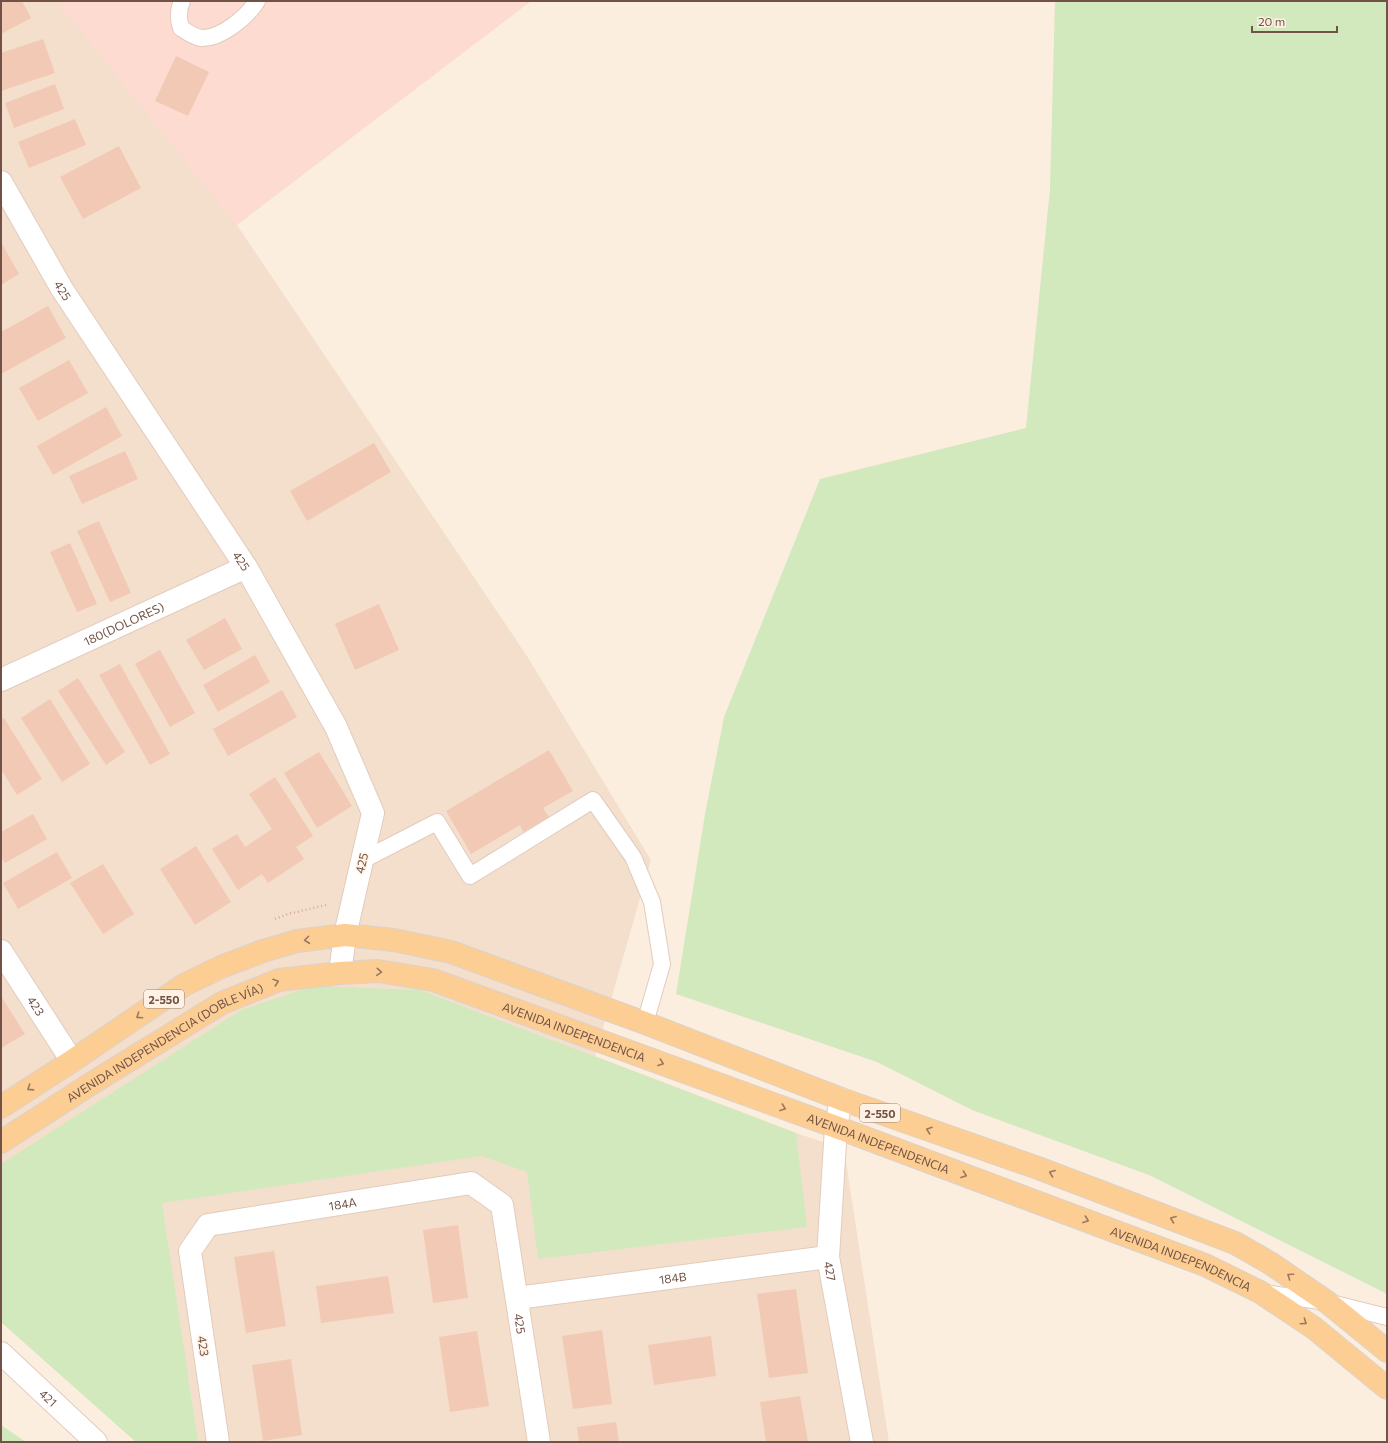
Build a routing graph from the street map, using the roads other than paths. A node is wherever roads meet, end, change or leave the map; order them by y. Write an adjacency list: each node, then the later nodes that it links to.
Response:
1 (182, 1): 2 (lane)
2 (257, 1)
3 (1, 182): 4 (street, 425)
4 (246, 568): 5 (street, 180(DOLORES)); 6 (street, 425)
5 (1, 680)
6 (361, 861): 7 (street, 425); 10 (lane)
7 (345, 935): 9 (street, 425); 10 (main road, 2-550); 11 (main road, 2-550, one-way to 11)
8 (1, 951): 11 (street, 423)
9 (340, 973): 14 (main road, AVENIDA INDEPENDENCIA / 2-550, one-way to 14); 15 (main road, AVENIDA INDEPENDENCIA (DOBLE VÍA) / 2-550, one-way to 9)
10 (645, 1023): 12 (main road, 2-550)
11 (72, 1061): 13 (main road, 2-550, one-way to 13)
12 (841, 1099): 14 (street, 427); 21 (main road, 2-550, one-way to 12)
13 (1, 1107)
14 (836, 1127): 18 (street, 427); 19 (main road, AVENIDA INDEPENDENCIA / 2-550, one-way to 19)
15 (1, 1142)
16 (502, 1205): 17 (street, 184A); 20 (street, 425)
17 (190, 1251): 27 (street, 423)
18 (828, 1257): 20 (street, 184B); 29 (street, 427)
19 (1260, 1292): 21 (lane); 25 (main road, AVENIDA INDEPENDENCIA / 2-550, one-way to 25)
20 (517, 1298): 28 (street, 425)
21 (1327, 1302): 22 (lane); 23 (main road, 2-550)
22 (1387, 1317)
23 (1387, 1351)
24 (1, 1353): 26 (street, 421)
25 (1387, 1388)
26 (96, 1442)
27 (218, 1442)
28 (539, 1442)
29 (862, 1442)

